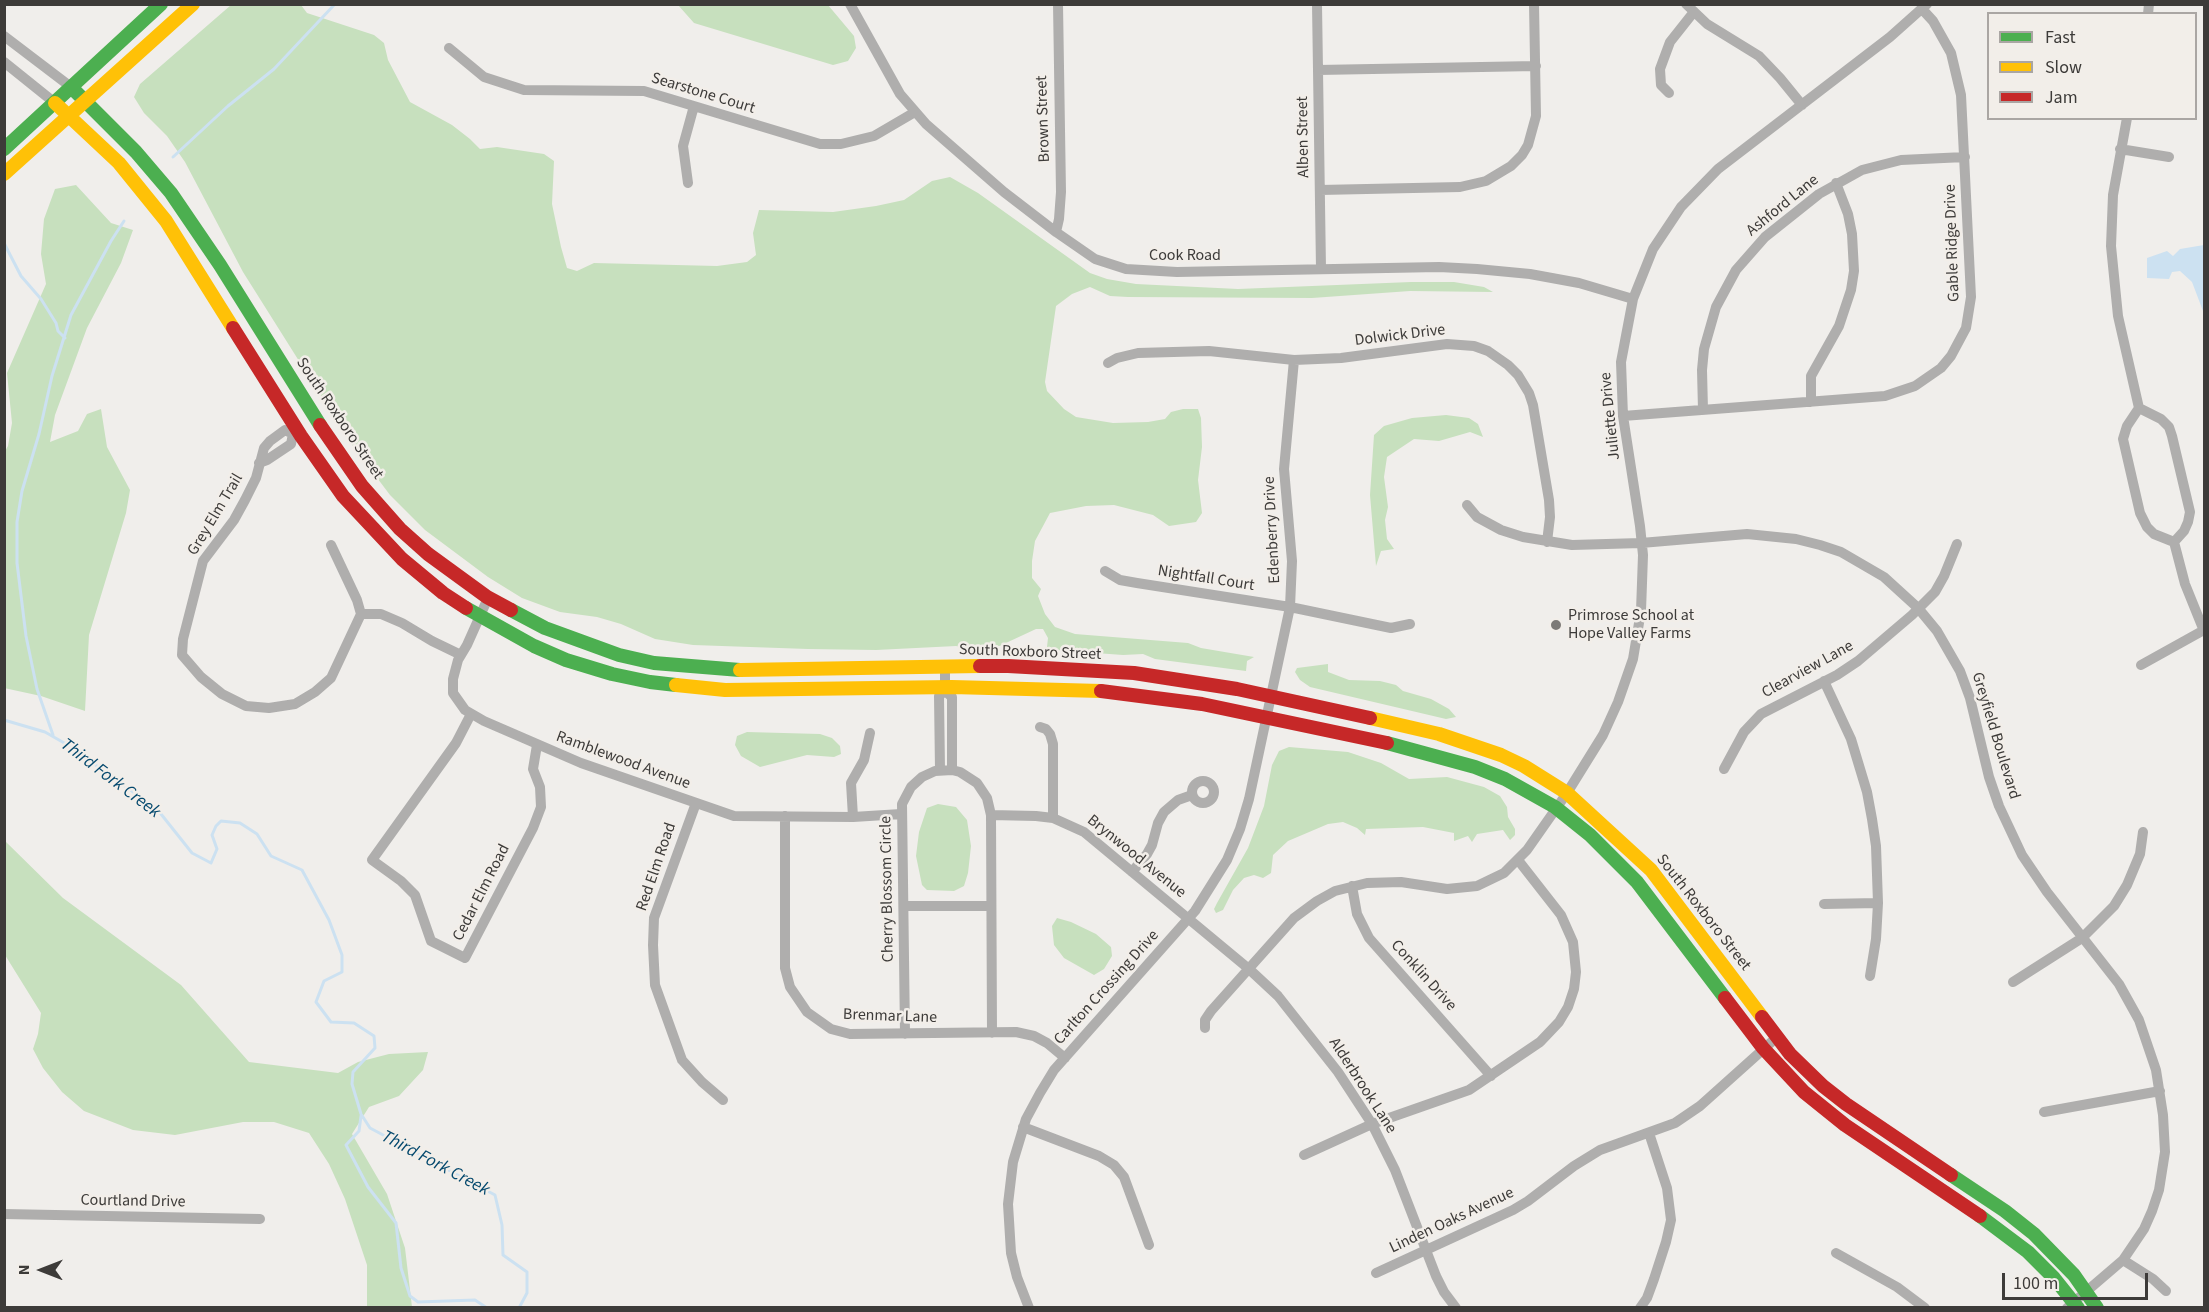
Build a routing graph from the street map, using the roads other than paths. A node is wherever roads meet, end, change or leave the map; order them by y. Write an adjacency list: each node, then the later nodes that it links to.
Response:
1 (161, 4): 14 (street)
2 (193, 4): 16 (street)
3 (850, 4): 20 (street, Cook Road)
4 (1058, 4): 31 (street, Brown Street)
5 (1317, 4): 13 (street, Alben Street)
6 (1534, 4): 12 (street)
7 (1924, 7): 18 (street, Juliette Drive); 25 (street, Gable Ridge Drive)
8 (1689, 8): 15 (street); 18 (street)
9 (4, 36): 14 (street, South Roxboro Street)
10 (449, 48): 19 (street, Searstone Court)
11 (4, 62): 17 (street, South Roxboro Street)
12 (1536, 66): 13 (street); 30 (street)
13 (1318, 70): 30 (street, Alben Street)
14 (71, 87): 16 (street, South Roxboro Street); 17 (street)
15 (1669, 93)
16 (87, 100): 21 (street); 48 (street, South Roxboro Street)
17 (55, 103): 21 (street, South Roxboro Street); 23 (street)
18 (1802, 105): 33 (street, Juliette Drive)
19 (694, 106): 20 (street, Searstone Court); 28 (street)
20 (915, 112): 31 (street, Cook Road)
21 (69, 115): 27 (street); 40 (street, South Roxboro Street)
22 (2127, 120): 24 (street)
23 (4, 149)
24 (2121, 149): 26 (street); 37 (street)
25 (1965, 157): 29 (street, Ashford Lane); 36 (street, Gable Ridge Drive)
26 (2169, 157)
27 (4, 174)
28 (688, 183)
29 (1836, 183): 36 (street); 38 (street, Ashford Lane)
30 (1320, 190): 32 (street, Alben Street)
31 (1056, 232): 32 (street, Cook Road)
32 (1321, 269): 33 (street, Cook Road)
33 (1633, 299): 39 (street, Juliette Drive)
34 (1294, 360): 35 (street, Dolwick Drive); 42 (street, Dolwick Drive); 49 (street, Edenberry Drive)
35 (1108, 363)
36 (1810, 402): 38 (street, Gable Ridge Drive)
37 (2139, 408): 43 (street); 43 (street)
38 (1703, 410): 39 (street, Gable Ridge Drive)
39 (1623, 416): 44 (street, Juliette Drive)
40 (296, 432): 51 (street, Grey Elm Trail); 52 (street, South Roxboro Street)
41 (1467, 505): 42 (street, Greyfield Boulevard)
42 (1547, 542): 44 (street, Greyfield Boulevard)
43 (2174, 542): 54 (street)
44 (1641, 543): 50 (street, Greyfield Boulevard); 68 (street, Juliette Drive)
45 (1957, 544): 50 (street, Clearview Lane)
46 (331, 545): 51 (street)
47 (1105, 571): 49 (street, Nightfall Court)
48 (488, 598): 52 (street, Ramblewood Avenue); 57 (street, South Roxboro Street)
49 (1290, 607): 53 (street, Nightfall Court); 60 (street, Edenberry Drive)
50 (1918, 608): 58 (street, Clearview Lane); 86 (street, Greyfield Boulevard)
51 (361, 614): 55 (street)
52 (478, 617): 55 (street, Ramblewood Avenue); 59 (street, South Roxboro Street)
53 (1410, 624)
54 (2204, 630): 56 (street)
55 (461, 655): 61 (street, Ramblewood Avenue)
56 (2141, 665)
57 (945, 667): 59 (street); 60 (street, South Roxboro Street)
58 (1824, 681): 66 (street, Clearview Lane); 81 (street)
59 (945, 689): 62 (street, South Roxboro Street); 67 (street)
60 (1271, 696): 62 (street, Carlton Crossing Drive); 68 (street, South Roxboro Street)
61 (471, 714): 65 (street, Ramblewood Avenue); 65 (street, Cedar Elm Road)
62 (1267, 716): 71 (street, South Roxboro Street); 85 (street, Carlton Crossing Drive)
63 (1040, 727): 76 (street)
64 (870, 733): 75 (street)
65 (537, 745): 70 (street, Ramblewood Avenue)
66 (1724, 769)
67 (946, 770): 72 (street, Cherry Blossom Circle); 73 (street)
68 (1567, 793): 71 (street, Juliette Drive); 93 (street, South Roxboro Street)
69 (1192, 795): 79 (street)
70 (696, 802): 74 (street, Ramblewood Avenue); 98 (street, Red Elm Road)
71 (1556, 807): 78 (street, Juliette Drive); 94 (street, South Roxboro Street)
72 (901, 814): 75 (street, Ramblewood Avenue); 83 (street, Cherry Blossom Circle)
73 (991, 815): 76 (street, Brynwood Avenue); 84 (street)
74 (785, 816): 75 (street, Ramblewood Avenue); 92 (street, Brenmar Lane)
75 (853, 817)
76 (1053, 818): 79 (street, Brynwood Avenue)
77 (2143, 832): 86 (street)
78 (1518, 860): 80 (street, Juliette Drive); 96 (street)
79 (1132, 872): 85 (street, Brynwood Avenue)
80 (1352, 886): 87 (street, Juliette Drive); 96 (street, Conklin Drive)
81 (1878, 903): 82 (street); 88 (street)
82 (1824, 904)
83 (904, 906): 84 (street); 92 (street, Cherry Blossom Circle)
84 (991, 906): 91 (street)
85 (1189, 919): 87 (street, Alderbrook Lane); 95 (street, Carlton Crossing Drive)
86 (2082, 938): 89 (street); 97 (street, Greyfield Boulevard)
87 (1249, 969): 90 (street, Juliette Drive); 100 (street, Alderbrook Lane)
88 (1870, 976)
89 (2013, 982)
90 (1205, 1028)
91 (992, 1033): 92 (street, Brenmar Lane); 95 (street, Brenmar Lane)
92 (905, 1034)
93 (1777, 1037): 94 (street, Linden Oaks Avenue); 111 (street, South Roxboro Street)
94 (1763, 1048): 102 (street, Linden Oaks Avenue); 113 (street, South Roxboro Street)
95 (1065, 1058): 101 (street, Carlton Crossing Drive)
96 (1491, 1076): 100 (street)
97 (2160, 1091): 99 (street); 109 (street, Greyfield Boulevard)
98 (723, 1100)
99 (2044, 1112)
100 (1372, 1124): 103 (street); 107 (street, Alderbrook Lane)
101 (1023, 1127): 106 (street); 114 (street, Carlton Crossing Drive)
102 (1649, 1133): 107 (street, Linden Oaks Avenue); 116 (street)
103 (1304, 1155)
104 (4, 1215): 105 (street, Courtland Drive)
105 (260, 1219)
106 (1149, 1245)
107 (1426, 1250): 110 (street, Linden Oaks Avenue); 115 (street, Alderbrook Lane)
108 (1836, 1253): 117 (street)
109 (2123, 1260): 111 (street, Greyfield Boulevard); 112 (street)
110 (1376, 1273)
111 (2086, 1291): 113 (street); 118 (street, South Roxboro Street)
112 (2166, 1291)
113 (2073, 1306)
114 (1029, 1308)
115 (1456, 1308)
116 (1640, 1308)
117 (1925, 1308)
118 (2097, 1308)

